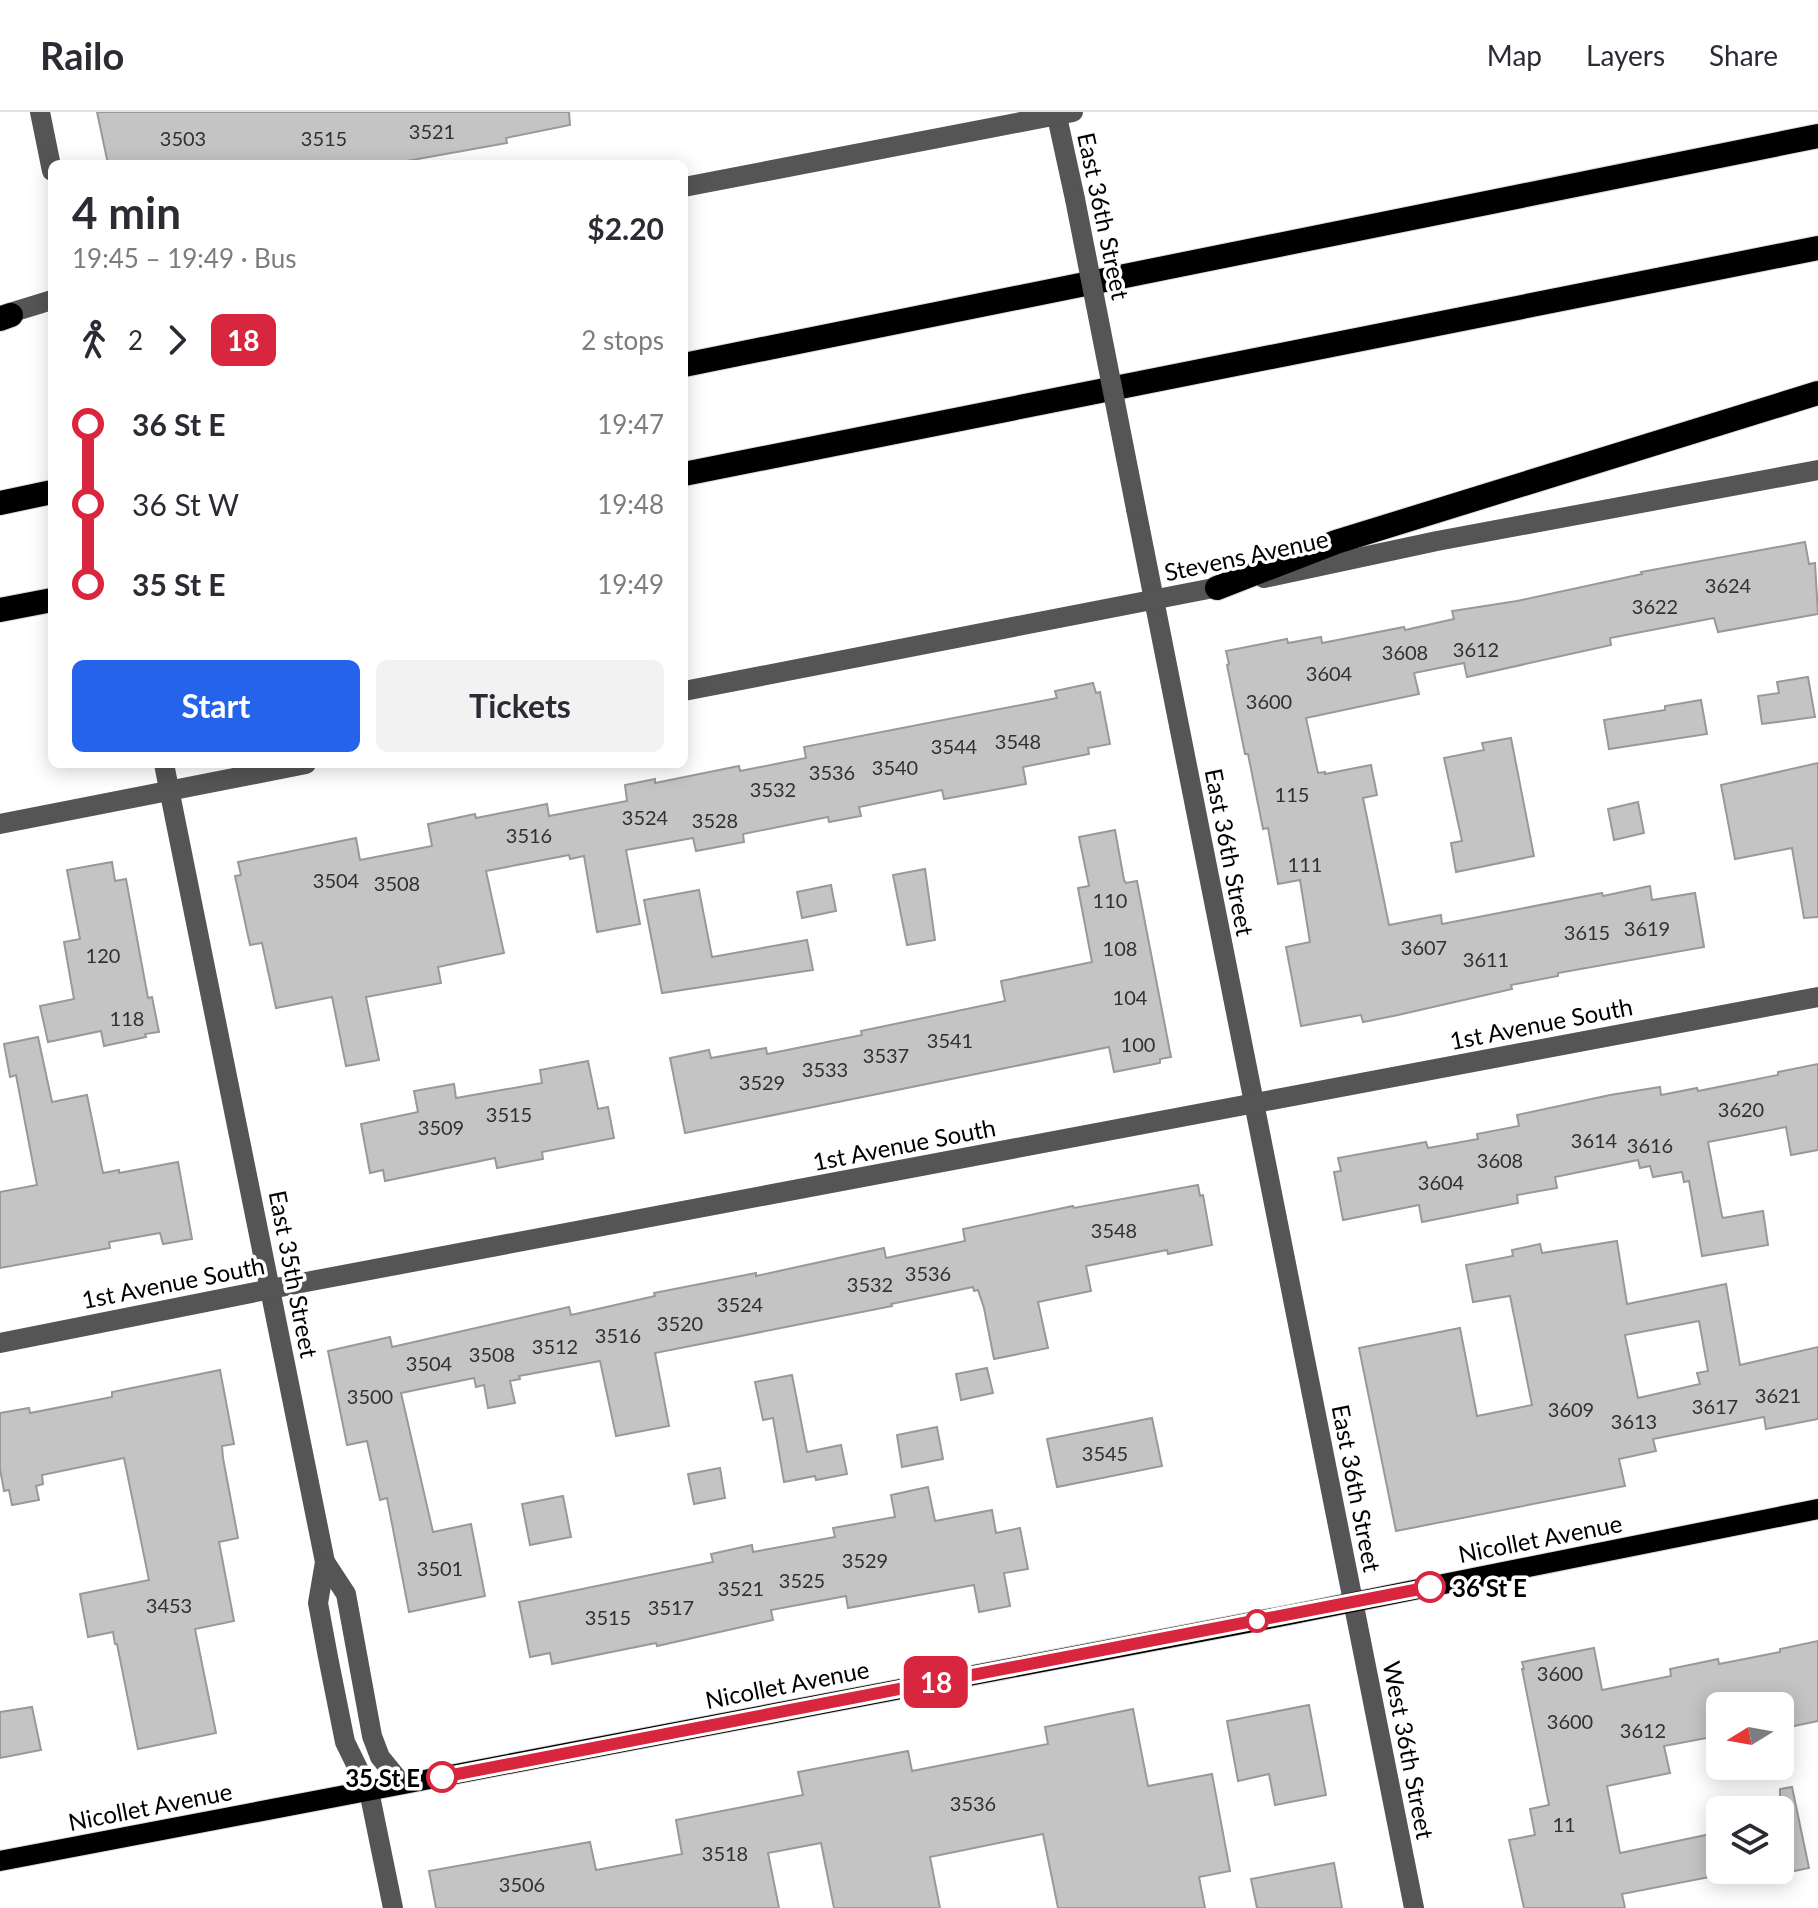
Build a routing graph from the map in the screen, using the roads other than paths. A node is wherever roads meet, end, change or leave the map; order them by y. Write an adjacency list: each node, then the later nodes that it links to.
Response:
1 (40, 112): 4 (street)
2 (1062, 113): 5 (street); 16 (street, East 36th Street, bridge)
3 (1818, 136): 9 (highway)
4 (50, 160)
5 (688, 186)
6 (1818, 248): 12 (highway)
7 (48, 301): 8 (street)
8 (4, 317)
9 (688, 364)
10 (1818, 393): 15 (highway)
11 (1818, 470): 15 (street, Stevens Avenue)
12 (688, 473)
13 (48, 493): 14 (highway)
14 (0, 503)
15 (1217, 588): 16 (street, Stevens Avenue)
16 (1153, 600): 19 (street, Stevens Avenue); 25 (street, East 36th Street)
17 (48, 601): 18 (highway)
18 (0, 610)
19 (688, 690)
20 (165, 768): 22 (street, East 35th Street)
21 (286, 768): 22 (street)
22 (169, 791): 23 (street); 26 (street, East 35th Street)
23 (0, 824)
24 (1818, 997): 25 (street, 1st Avenue South)
25 (1253, 1105): 26 (street, 1st Avenue South); 30 (street, East 36th Street)
26 (270, 1289): 27 (street, 1st Avenue South); 29 (street, East 35th Street)
27 (0, 1343)
28 (1818, 1509): 30 (main road, Nicollet Avenue)
29 (325, 1562): 31 (street); 32 (street, East 35th Street)
30 (1354, 1602): 31 (main road, Nicollet Avenue); 35 (street, West 36th Street)
31 (402, 1784): 32 (main road, Nicollet Avenue)
32 (369, 1791): 33 (main road, Nicollet Avenue); 34 (street, East 35th Street)
33 (0, 1861)
34 (393, 1908)
35 (1414, 1908)

